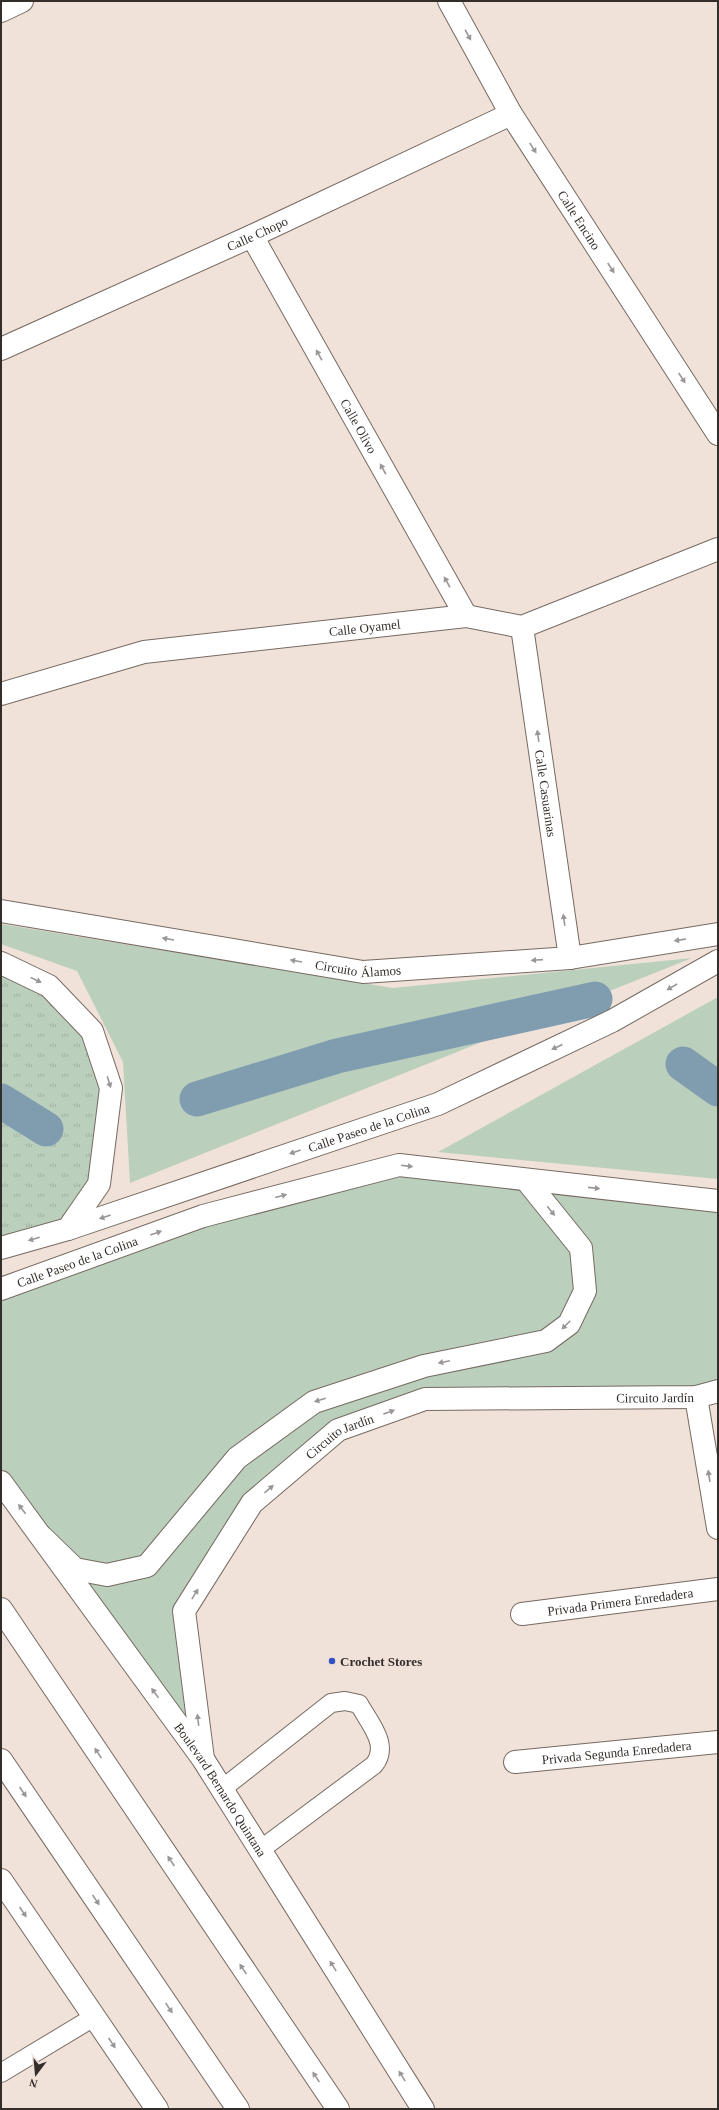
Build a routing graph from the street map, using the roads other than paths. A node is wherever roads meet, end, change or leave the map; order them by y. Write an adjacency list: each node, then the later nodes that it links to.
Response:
1 (22, 1): 3 (street)
2 (449, 1): 4 (street, Calle Encino, one-way to 4)
3 (1, 11)
4 (511, 114): 5 (street, Calle Chopo); 7 (street, Calle Encino, one-way to 7)
5 (252, 236): 6 (street, Calle Chopo); 9 (street, Calle Olivo, one-way to 5)
6 (1, 349)
7 (718, 434)
8 (718, 549): 10 (street)
9 (466, 616): 10 (street, Calle Oyamel); 11 (street, Calle Oyamel)
10 (522, 627): 14 (street, Calle Casuarinas, one-way to 10)
11 (1, 694)
12 (1, 911): 14 (street, Circuito Álamos, one-way to 12)
13 (718, 934): 14 (street, Circuito Álamos, one-way to 14)
14 (570, 958)
15 (718, 961): 19 (street, Calle Paseo de la Colina, one-way to 19)
16 (1, 963): 19 (street, one-way to 19)
17 (527, 1181): 18 (street, Calle Paseo de la Colina, one-way to 18); 21 (street, Calle Paseo de la Colina, one-way to 17); 26 (street, one-way to 26)
18 (718, 1201)
19 (68, 1229): 20 (street, Calle Paseo de la Colina, one-way to 20)
20 (1, 1248)
21 (1, 1290)
22 (718, 1391): 23 (street, Circuito Jardín)
23 (696, 1397): 25 (street, one-way to 23); 31 (street, Circuito Jardín, one-way to 23)
24 (1, 1482): 26 (street, Boulevard Bernardo Quintana, one-way to 24)
25 (718, 1528)
26 (42, 1537): 31 (street, Boulevard Bernardo Quintana, one-way to 26)
27 (718, 1589): 29 (street, Privada Primera Enredadera)
28 (1, 1609): 41 (street, one-way to 28)
29 (522, 1614)
30 (718, 1742): 33 (street, Privada Segunda Enredadera)
31 (203, 1759): 34 (street, Boulevard Bernardo Quintana)
32 (1, 1760): 40 (street, one-way to 40)
33 (515, 1762)
34 (222, 1789): 35 (street, Boulevard Bernardo Quintana); 35 (lane)
35 (260, 1850): 42 (street, Boulevard Bernardo Quintana, one-way to 35)
36 (1, 1880): 37 (street, one-way to 37)
37 (94, 2017): 38 (lane); 39 (street, one-way to 39)
38 (1, 2073)
39 (154, 2108)
40 (238, 2109)
41 (338, 2109)
42 (423, 2109)

